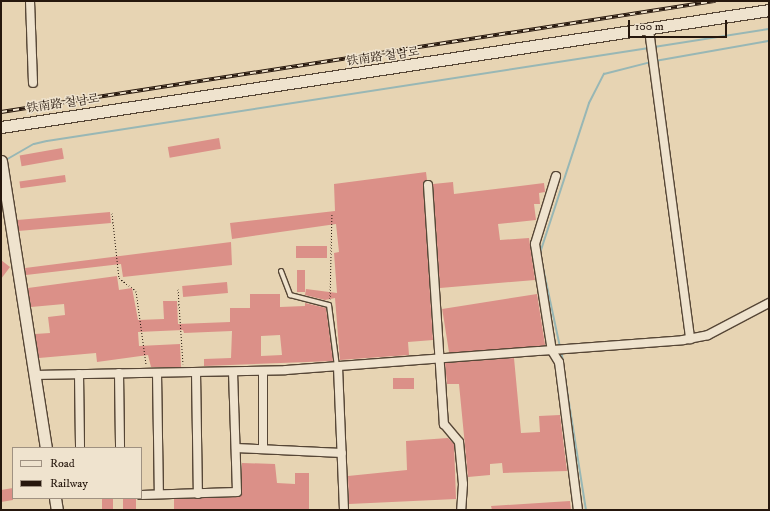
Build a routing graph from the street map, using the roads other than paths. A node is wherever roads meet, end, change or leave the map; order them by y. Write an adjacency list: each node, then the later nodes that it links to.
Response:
1 (30, 1): 4 (street)
2 (769, 10): 3 (street, 铁南路 철남로)
3 (650, 30): 5 (street, 铁南路 철남로); 11 (street)
4 (33, 83)
5 (1, 127)
6 (1, 164): 21 (street)
7 (556, 176): 12 (street)
8 (428, 185): 13 (street)
9 (281, 271): 14 (lane)
10 (769, 303): 11 (street)
11 (690, 338): 12 (street)
12 (558, 350): 13 (street); 35 (street)
13 (440, 359): 14 (street); 34 (street)
14 (338, 367): 15 (street); 27 (street)
15 (263, 371): 17 (street); 26 (street)
16 (196, 372): 17 (street); 18 (street); 29 (street)
17 (233, 372): 25 (street)
18 (157, 373): 20 (street); 28 (street)
19 (79, 374): 20 (street); 21 (street); 23 (street)
20 (119, 374): 24 (street)
21 (34, 375): 22 (street)
22 (46, 447)
23 (80, 447)
24 (120, 447)
25 (236, 448): 26 (street); 29 (street)
26 (264, 449): 27 (street)
27 (342, 453): 33 (street)
28 (159, 494): 29 (street); 30 (street)
29 (198, 494)
30 (142, 495)
31 (55, 499): 32 (street)
32 (57, 510)
33 (344, 510)
34 (461, 510)
35 (578, 510)

